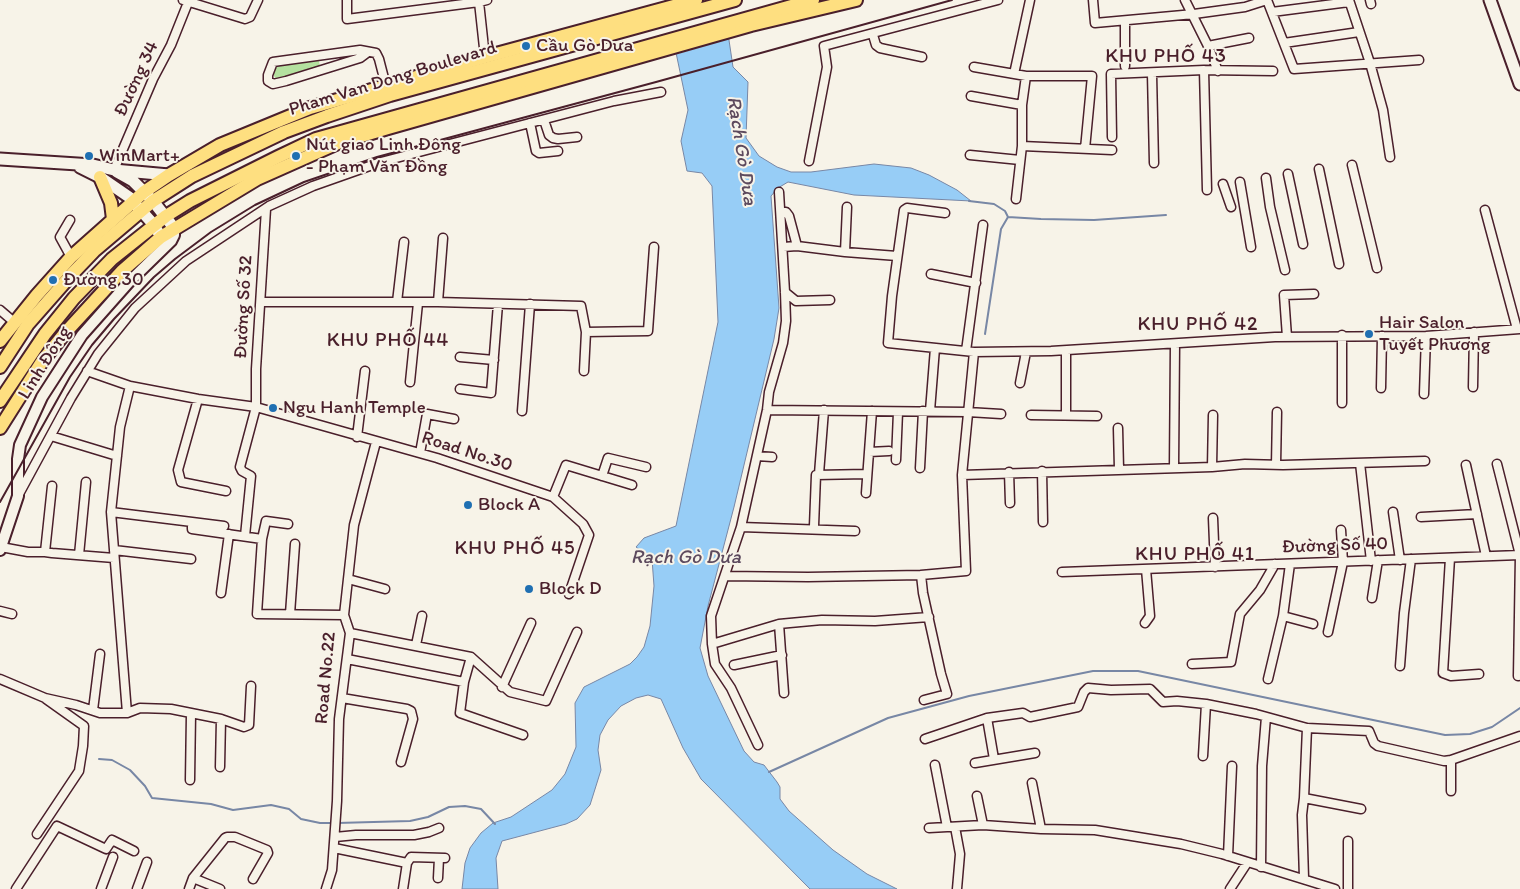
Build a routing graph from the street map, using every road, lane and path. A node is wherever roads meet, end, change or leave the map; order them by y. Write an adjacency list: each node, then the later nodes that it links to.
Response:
1 (258, 0): 12 (street)
2 (347, 0): 13 (street)
3 (696, 0): 18 (main road)
4 (735, 0): 18 (main road)
5 (856, 0): 15 (main road)
6 (998, 0): 22 (street)
7 (1030, 0): 37 (street)
8 (1093, 0): 20 (street)
9 (1185, 0): 17 (street)
10 (1267, 0): 16 (street); 17 (street)
11 (1490, 0): 40 (main road)
12 (187, 1): 64 (street, Đường 34)
13 (477, 1): 28 (street)
14 (1349, 1): 16 (street); 21 (street)
15 (811, 5): 19 (main road); 19 (main road)
16 (1272, 12): 24 (street)
17 (1193, 14): 20 (street); 25 (street)
18 (643, 20): 28 (main road, Pham Van Dong Boulevard); 46 (main road, Pham Van Dong Boulevard)
19 (749, 21): 26 (main road)
20 (1124, 21): 32 (street)
21 (1359, 32): 24 (street); 31 (street)
22 (873, 34): 29 (street); 58 (street)
23 (1249, 38): 25 (street)
24 (1284, 43): 31 (street)
25 (1208, 46): 35 (street)
26 (651, 49): 84 (main road); 85 (main road, Pham Van Dong Boulevard)
27 (368, 52): 27 (street); 41 (street)
28 (485, 57): 41 (main road, Pham Van Dong Boulevard)
29 (922, 57)
30 (1418, 60): 31 (street)
31 (1370, 63): 56 (street)
32 (1125, 66)
33 (974, 67): 37 (street)
34 (1204, 70): 35 (street); 38 (street); 72 (street)
35 (1218, 71): 36 (street)
36 (1273, 72)
37 (1014, 74): 39 (street)
38 (1152, 74): 50 (street); 60 (street)
39 (1026, 76): 44 (street); 52 (street)
40 (1520, 84)
41 (386, 86): 45 (main road, Pham Van Dong Boulevard)
42 (661, 92): 47 (street)
43 (971, 96): 44 (street)
44 (1022, 104): 51 (street)
45 (310, 108): 46 (main road); 66 (main road, Pham Van Dong Boulevard)
46 (318, 119): 67 (main road, Pham Van Dong Boulevard)
47 (544, 120): 48 (street); 49 (street)
48 (530, 123): 54 (street); 80 (street)
49 (577, 137)
50 (1112, 137)
51 (1022, 146): 52 (street); 59 (street)
52 (1085, 149): 53 (street)
53 (1112, 150)
54 (558, 151)
55 (970, 155): 59 (street)
56 (1390, 157)
57 (0, 159): 61 (main road)
58 (810, 160)
59 (1020, 160): 75 (street)
60 (1154, 163)
61 (76, 165): 64 (main road); 68 (main road)
62 (1352, 165): 104 (street)
63 (1319, 169): 103 (street)
64 (114, 170): 66 (main road); 73 (main road)
65 (1288, 174): 95 (street)
66 (170, 175): 67 (main road); 73 (main road, Pham Van Dong Boulevard)
67 (192, 176): 76 (main road, Pham Van Dong Boulevard)
68 (100, 177): 77 (main road); 87 (main road)
69 (1266, 178): 105 (street)
70 (1240, 182): 99 (street)
71 (1223, 184): 78 (street)
72 (1206, 190)
73 (144, 192): 76 (main road); 77 (main road, Pham Van Dong Boulevard)
74 (779, 192): 82 (street)
75 (1016, 199)
76 (153, 201): 77 (main road, Pham Van Dong Boulevard); 85 (main road)
77 (138, 206): 87 (main road, Pham Van Dong Boulevard); 88 (main road); 91 (main road, Pham Van Dong Boulevard)
78 (1231, 206)
79 (847, 207): 100 (street)
80 (266, 208): 111 (street, Đường Số 32); 135 (street)
81 (1485, 210): 119 (street)
82 (781, 212): 96 (street); 98 (street)
83 (945, 213): 101 (street)
84 (198, 214): 90 (main road); 94 (street, Linh Đông)
85 (166, 216): 88 (main road, Pham Van Dong Boulevard); 90 (main road)
86 (70, 220): 102 (street)
87 (113, 220): 91 (main road); 102 (main road, Pham Van Dong Boulevard)
88 (154, 225): 94 (main road); 146 (main road, Pham Van Dong Boulevard)
89 (983, 225): 107 (street)
90 (174, 228): 94 (main road)
91 (113, 234): 134 (main road, Pham Van Dong Boulevard)
92 (443, 238): 113 (street)
93 (404, 242): 112 (street)
94 (164, 243): 163 (main road); 196 (street, Linh Đông)
95 (1302, 244)
96 (798, 246): 98 (street); 100 (street)
97 (654, 247): 120 (street)
98 (783, 247): 108 (street)
99 (1252, 247)
100 (845, 252): 101 (street)
101 (897, 256): 128 (street)
102 (71, 257): 118 (main road, Pham Van Dong Boulevard)
103 (1339, 264)
104 (1377, 268)
105 (1286, 270)
106 (931, 274): 107 (street)
107 (976, 283): 129 (street)
108 (785, 292): 110 (street); 149 (street)
109 (1314, 294): 125 (street)
110 (830, 300)
111 (261, 302): 112 (street); 148 (street, Đường Số 32)
112 (396, 302): 114 (street)
113 (438, 302): 114 (street); 115 (street)
114 (418, 303): 138 (street)
115 (498, 304): 116 (street); 133 (street)
116 (530, 304): 120 (street); 151 (street)
117 (0, 310): 118 (street)
118 (14, 322): 126 (main road, Pham Van Dong Boulevard)
119 (1519, 329): 121 (street)
120 (586, 332): 137 (street)
121 (1474, 332): 124 (street); 142 (street)
122 (1342, 335): 123 (street); 125 (street); 147 (street)
123 (1382, 336): 124 (street); 141 (street)
124 (1426, 336): 144 (street)
125 (1287, 337): 127 (street)
126 (0, 341)
127 (1175, 344): 130 (street); 183 (street)
128 (935, 348): 129 (street); 152 (street)
129 (970, 351): 131 (street); 155 (street)
130 (1066, 351): 131 (street); 159 (street)
131 (1026, 352): 139 (street)
132 (460, 358): 133 (street)
133 (494, 360): 143 (street)
134 (0, 367)
135 (87, 371): 140 (street, Road No.30); 165 (street)
136 (365, 371): 166 (street)
137 (584, 371)
138 (410, 382)
139 (1020, 383)
140 (130, 386): 145 (street, Road No.30); 171 (street)
141 (1380, 388)
142 (1473, 388)
143 (460, 389)
144 (1424, 394)
145 (198, 398): 148 (street, Road No.30); 194 (street)
146 (0, 401)
147 (1342, 403)
148 (256, 407): 166 (street, Road No.30); 213 (street, Đường Số 32)
149 (767, 410): 150 (street); 172 (street)
150 (824, 410): 153 (street); 187 (street)
151 (522, 411)
152 (926, 411): 154 (street); 155 (street); 182 (street)
153 (872, 412): 154 (street); 169 (street)
154 (898, 412): 174 (street)
155 (968, 412): 157 (street); 189 (street)
156 (1277, 412): 178 (street)
157 (1001, 414)
158 (1031, 415): 159 (street)
159 (1066, 415): 161 (street)
160 (1213, 415): 181 (street)
161 (1097, 416)
162 (454, 418): 170 (street)
163 (0, 428)
164 (1118, 428): 184 (street)
165 (51, 436): 171 (street); 196 (street)
166 (357, 436): 167 (street, Road No.30)
167 (376, 442): 170 (street, Road No.30); 235 (street, Road No.22)
168 (889, 451): 169 (street)
169 (869, 452): 188 (street)
170 (420, 453): 197 (street, Road No.30)
171 (117, 456): 199 (street)
172 (757, 456): 173 (street); 209 (street)
173 (772, 457)
174 (896, 460)
175 (1425, 461): 176 (street)
176 (1360, 463): 178 (street); 226 (street)
177 (1497, 464): 220 (street)
178 (1276, 465): 181 (street)
179 (1466, 465): 201 (street)
180 (646, 467): 190 (street)
181 (1212, 467): 183 (street)
182 (920, 468)
183 (1174, 468): 184 (street)
184 (1119, 469): 185 (street)
185 (1042, 471): 186 (street); 205 (street)
186 (1009, 472): 189 (street); 198 (street)
187 (819, 474): 188 (street); 208 (street)
188 (866, 474): 195 (street)
189 (962, 475): 233 (street)
190 (602, 476): 192 (street); 197 (street)
191 (86, 482): 219 (street)
192 (632, 485)
193 (52, 486): 217 (street)
194 (226, 491)
195 (866, 492)
196 (18, 496): 216 (street, Linh Đông)
197 (553, 497): 238 (street, Road No.30)
198 (1010, 503)
199 (111, 512): 204 (street); 218 (street)
200 (1393, 512): 225 (street)
201 (1476, 514): 202 (street); 221 (street)
202 (1421, 517)
203 (1213, 518): 230 (street)
204 (192, 522): 207 (street); 212 (street)
205 (1043, 522)
206 (288, 524): 214 (street)
207 (224, 526)
208 (814, 526)
209 (741, 527): 211 (street); 234 (street)
210 (1341, 530): 227 (street)
211 (855, 531)
212 (228, 534): 213 (street); 237 (street)
213 (245, 536): 214 (street)
214 (262, 539): 242 (street)
215 (295, 544): 242 (street)
216 (0, 548): 217 (street)
217 (45, 552): 219 (street)
218 (114, 554): 219 (street); 223 (street); 278 (street)
219 (80, 555)
220 (1520, 555): 221 (street, Đường Số 40); 251 (street)
221 (1486, 556): 222 (street, Đường Số 40)
222 (1450, 558): 224 (street, Đường Số 40); 265 (street)
223 (192, 559)
224 (1411, 559): 225 (street, Đường Số 40); 264 (street)
225 (1400, 560): 226 (street, Đường Số 40)
226 (1375, 561): 227 (street, Đường Số 40); 239 (street)
227 (1342, 562): 229 (street, Đường Số 40); 253 (street)
228 (1274, 564): 229 (street, Đường Số 40); 230 (street, Đường Số 40); 262 (street)
229 (1290, 564): 245 (street)
230 (1215, 567): 231 (street, Đường Số 40)
231 (1146, 569): 232 (street, Đường Số 40); 247 (street)
232 (1062, 572)
233 (921, 575): 234 (street); 246 (street)
234 (726, 576): 255 (street)
235 (348, 579): 236 (street); 243 (street, Road No.22)
236 (385, 589)
237 (221, 593)
238 (569, 594)
239 (1372, 598)
240 (0, 611): 241 (street)
241 (12, 614)
242 (290, 614): 243 (street)
243 (344, 615): 254 (street, Road No.22)
244 (422, 616): 256 (street)
245 (1283, 616): 250 (street); 267 (street)
246 (929, 617): 249 (street); 275 (street)
247 (1145, 623)
248 (531, 624): 271 (street)
249 (780, 624): 255 (street); 259 (street)
250 (1313, 624)
251 (1519, 624): 257 (street)
252 (577, 632): 271 (street)
253 (1328, 632)
254 (350, 633): 256 (street); 261 (street, Road No.22)
255 (712, 644): 287 (street)
256 (416, 645): 260 (street)
257 (1519, 648): 266 (street)
258 (100, 654): 277 (street)
259 (782, 655): 263 (street); 272 (street)
260 (471, 657): 269 (street); 271 (street)
261 (347, 659): 269 (street); 274 (street, Road No.22)
262 (1192, 664)
263 (734, 665)
264 (1400, 666)
265 (1479, 674)
266 (1518, 676)
267 (1268, 679)
268 (0, 680): 273 (street)
269 (464, 682): 284 (street)
270 (251, 686): 282 (street)
271 (502, 687)
272 (784, 693)
273 (44, 698): 277 (street); 308 (street)
274 (342, 698): 292 (street); 309 (street, Road No.22)
275 (924, 700)
276 (1206, 704): 280 (street); 281 (street); 289 (street)
277 (93, 710): 278 (street)
278 (126, 713): 279 (street)
279 (191, 714): 282 (street); 297 (street)
280 (1266, 717): 283 (street); 318 (street)
281 (987, 718): 286 (street); 290 (street)
282 (221, 719): 296 (street)
283 (1307, 728): 291 (street); 301 (street)
284 (523, 735)
285 (1520, 736): 291 (street)
286 (925, 739)
287 (758, 745)
288 (1035, 753): 290 (street)
289 (1203, 756)
290 (994, 759): 293 (street)
291 (1452, 760): 299 (street)
292 (401, 762)
293 (975, 763)
294 (934, 765): 304 (street)
295 (1232, 766): 313 (street)
296 (220, 768)
297 (190, 780)
298 (1032, 783): 307 (street)
299 (1451, 791)
300 (977, 796): 303 (street)
301 (1304, 798): 302 (street); 321 (street)
302 (1361, 809)
303 (983, 825): 304 (street); 307 (street)
304 (951, 827): 306 (street); 330 (street)
305 (439, 828): 309 (street)
306 (929, 828)
307 (1041, 829): 313 (street)
308 (37, 834)
309 (335, 834): 311 (street, Road No.22)
310 (1348, 840): 333 (street)
311 (334, 848): 317 (street); 328 (street, Road No.22)
312 (134, 851): 323 (street)
313 (1228, 856): 316 (street)
314 (113, 857): 324 (street)
315 (147, 862): 325 (street)
316 (1246, 862): 318 (street); 331 (street)
317 (407, 863): 320 (street); 329 (street)
318 (1261, 867): 321 (street)
319 (193, 878): 322 (street); 326 (street); 327 (street)
320 (438, 878)
321 (1304, 878): 332 (street)
322 (253, 879)
323 (16, 889)
324 (101, 889)
325 (137, 889)
326 (189, 889)
327 (220, 889)
328 (326, 889)
329 (402, 889)
330 (957, 889)
331 (1230, 889)
332 (1335, 889)
333 (1348, 889)

